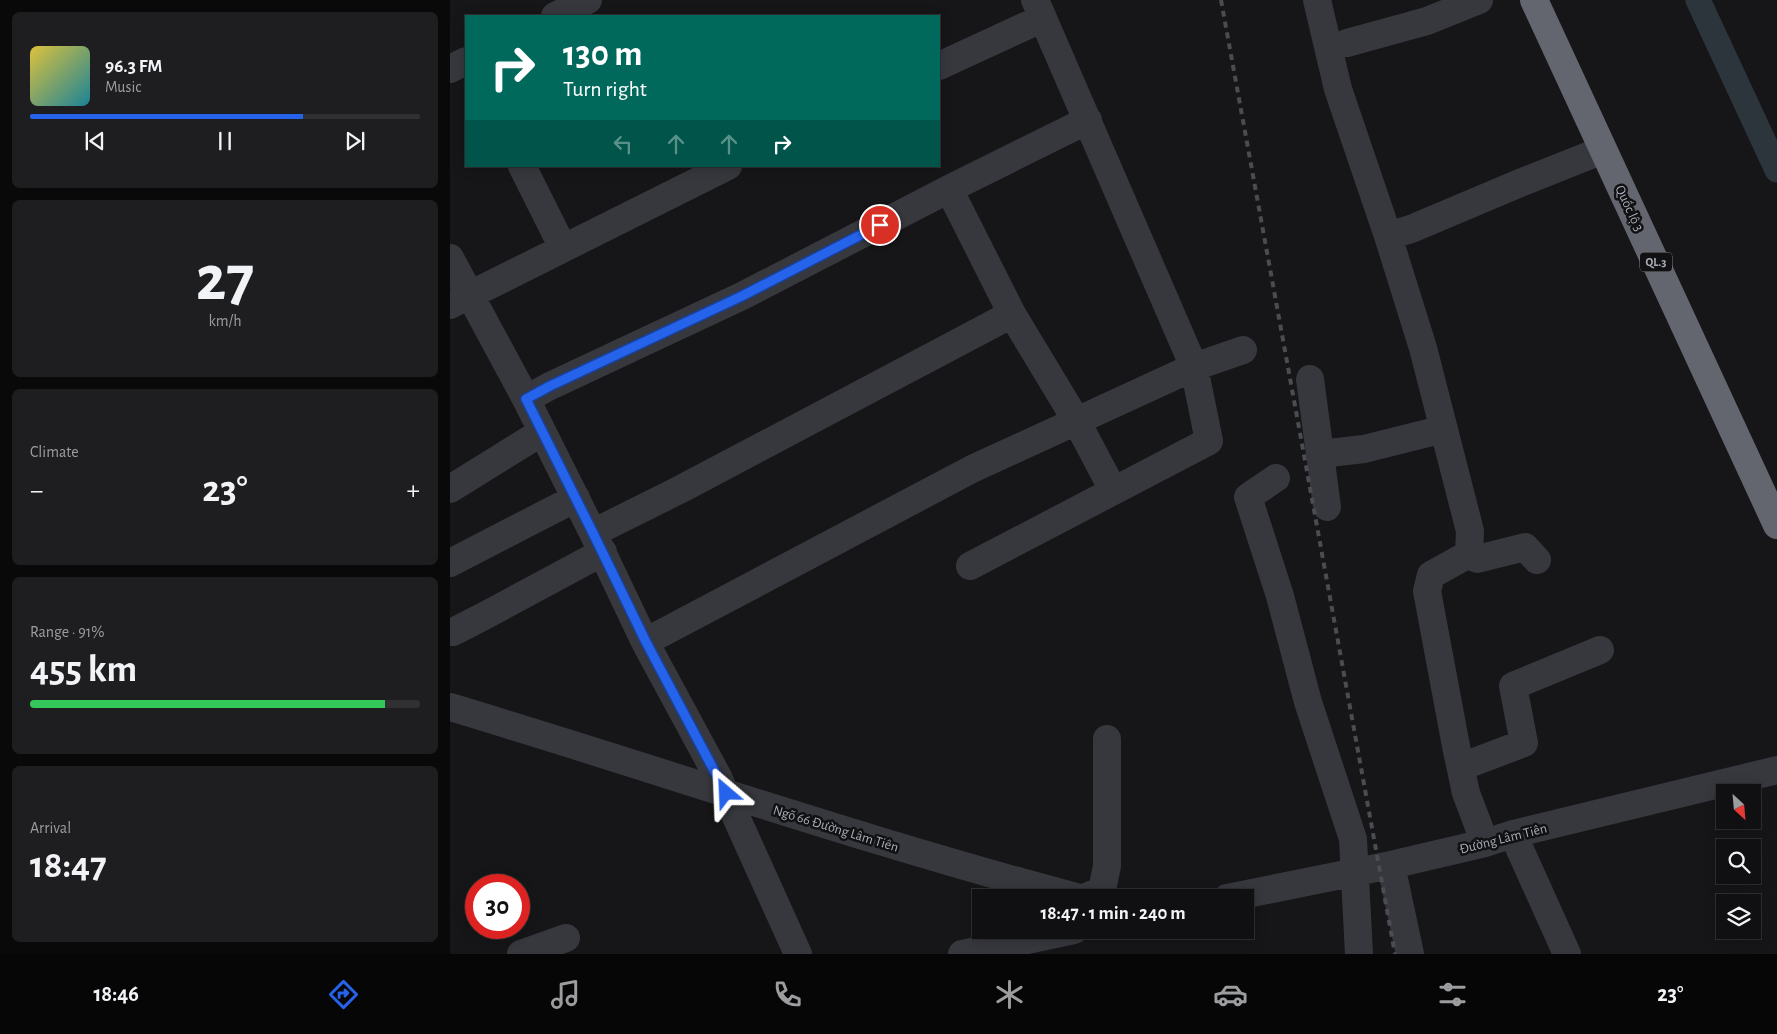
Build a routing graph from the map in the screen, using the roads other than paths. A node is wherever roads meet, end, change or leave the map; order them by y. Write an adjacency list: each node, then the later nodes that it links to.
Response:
1 (588, 0): 6 (street)
2 (1317, 0): 16 (street)
3 (1479, 0): 7 (street)
4 (1534, 0): 12 (highway, Quốc lộ 3 / QL.3)
5 (1039, 9): 9 (street); 11 (street)
6 (557, 15)
7 (1347, 42)
8 (465, 62): 10 (street)
9 (940, 65)
10 (450, 70)
11 (1088, 120): 15 (street); 22 (street)
12 (1603, 150): 16 (street); 34 (highway, Quốc lộ 3 / QL.3)
13 (522, 167): 17 (street)
14 (726, 167): 17 (street)
15 (949, 189): 20 (street); 24 (street)
16 (1388, 236): 26 (street)
17 (563, 248): 19 (street)
18 (450, 258): 19 (street)
19 (460, 300): 24 (street)
20 (1012, 314): 25 (street); 35 (street)
21 (1243, 350): 22 (street)
22 (1194, 366): 25 (street); 31 (street)
23 (1310, 379): 28 (street)
24 (526, 399): 27 (street)
25 (1076, 420): 31 (street); 41 (street)
26 (1444, 429): 28 (street); 36 (street)
27 (542, 432): 30 (street); 32 (street)
28 (1320, 454): 33 (street)
29 (1276, 478): 51 (street)
30 (450, 489)
31 (1113, 490): 39 (street)
32 (576, 498): 35 (street); 38 (street)
33 (1327, 507)
34 (1777, 524)
35 (598, 542): 40 (street); 41 (street)
36 (1469, 554): 37 (street); 45 (street)
37 (1536, 560)
38 (450, 562)
39 (970, 566)
40 (453, 632)
41 (646, 642): 47 (street)
42 (1600, 650): 45 (street)
43 (450, 707): 47 (street, Ngõ 66 Đường Lâm Tiên)
44 (1107, 739): 53 (street)
45 (1461, 767): 49 (street)
46 (1777, 770): 48 (street, Đường Lâm Tiên)
47 (726, 793): 52 (street, Ngõ 66 Đường Lâm Tiên); 58 (street)
48 (1513, 834): 49 (street, Đường Lâm Tiên); 62 (street)
49 (1485, 843): 50 (street, Đường Lâm Tiên)
50 (1391, 865): 51 (street, Đường Lâm Tiên); 61 (street)
51 (1356, 871): 54 (street, Đường Lâm Tiên); 60 (street)
52 (1046, 889)
53 (1102, 889)
54 (1254, 892)
55 (566, 938): 57 (street)
56 (1032, 939): 59 (street)
57 (521, 954)
58 (798, 954)
59 (962, 954)
60 (1359, 954)
61 (1410, 954)
62 (1566, 954)

